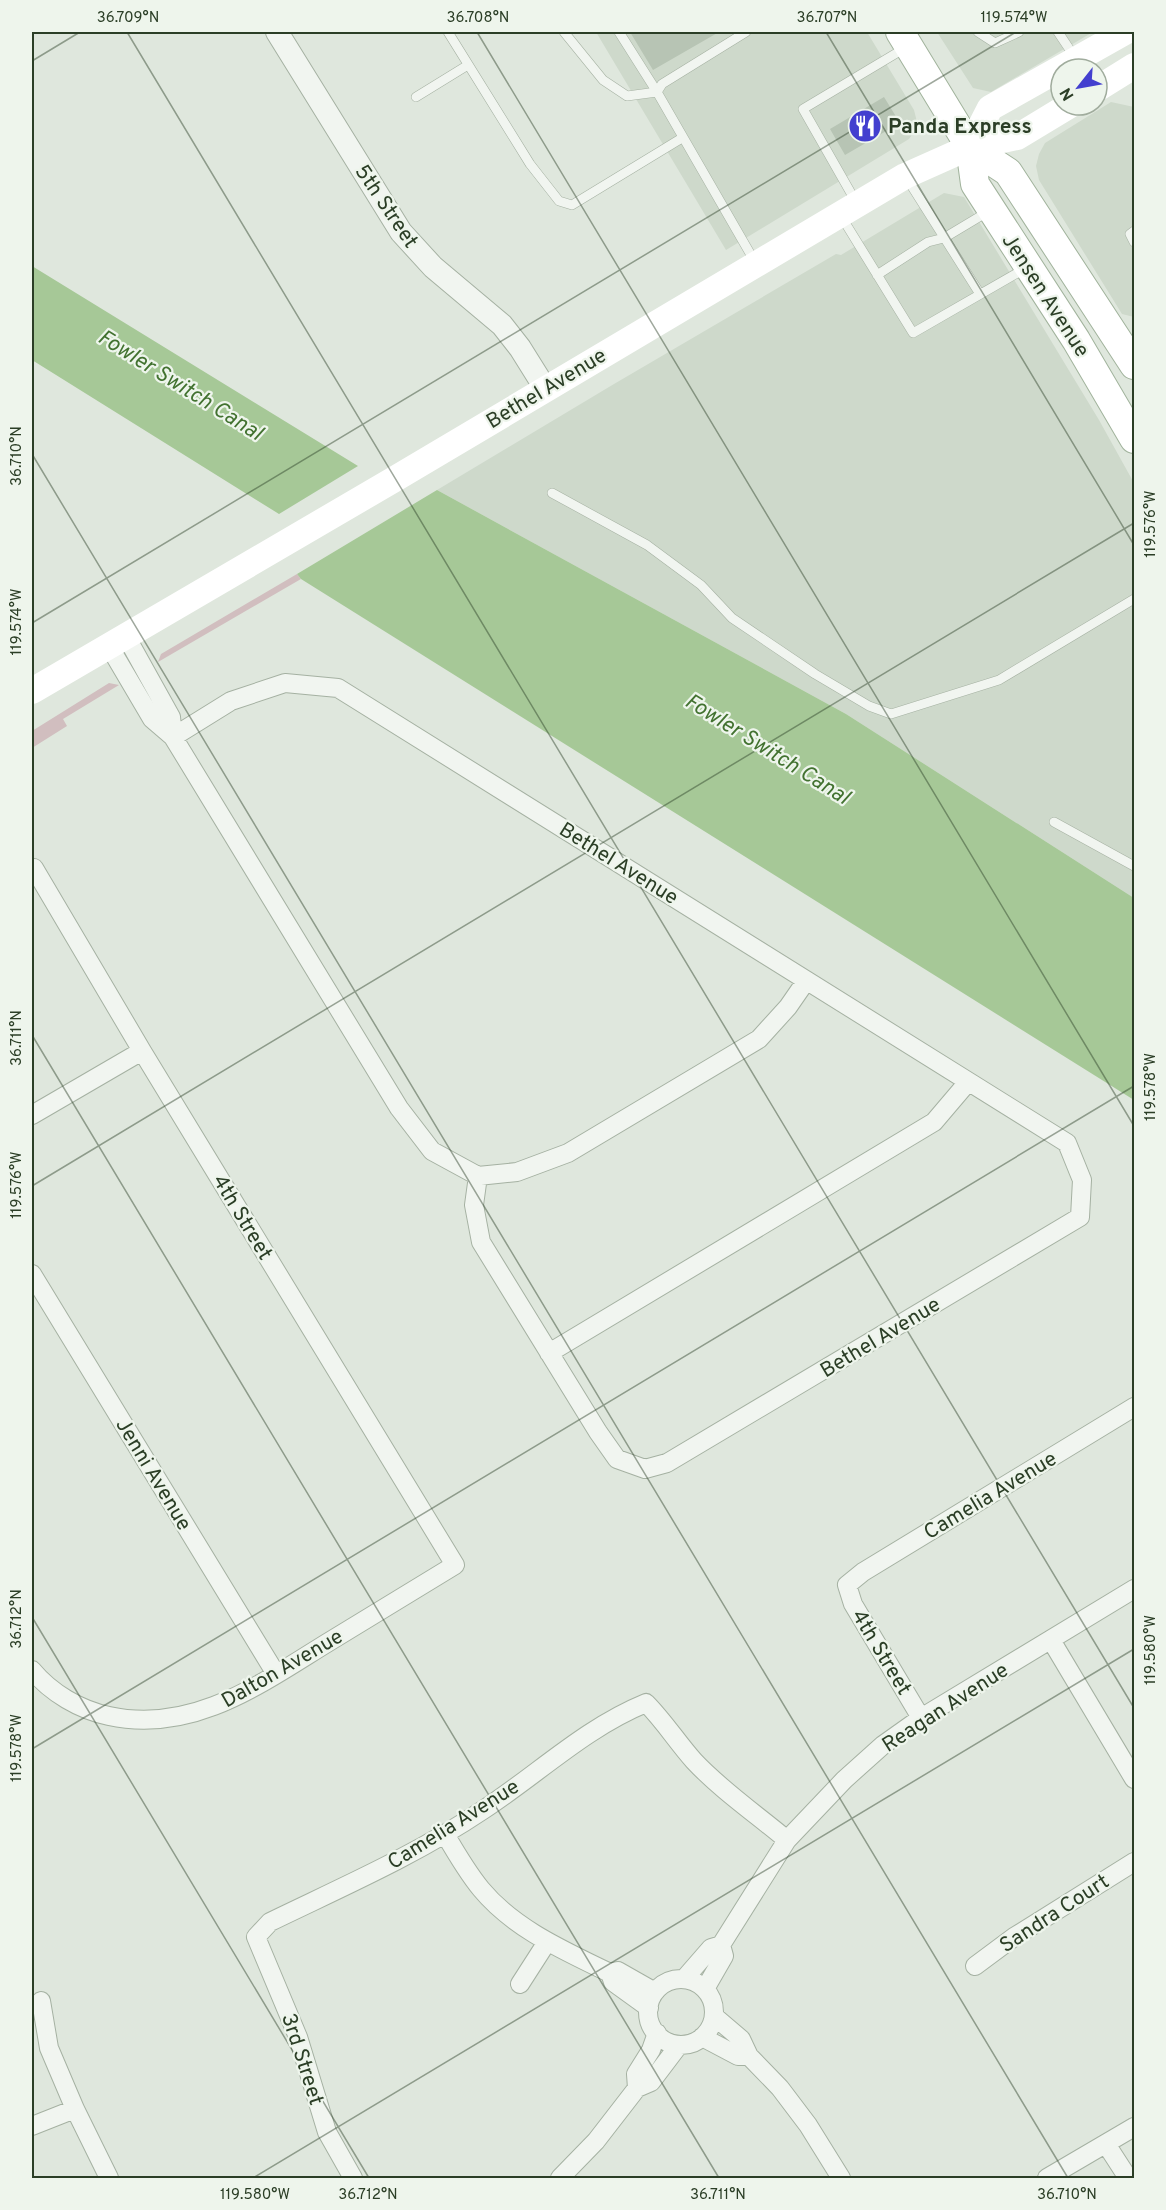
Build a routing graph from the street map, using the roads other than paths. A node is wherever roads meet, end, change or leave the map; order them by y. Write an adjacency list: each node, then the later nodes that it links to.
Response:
1 (277, 32): 33 (street, 5th Street)
2 (447, 32): 13 (lane)
3 (564, 32): 17 (lane)
4 (619, 32): 17 (lane)
5 (746, 32): 17 (lane)
6 (978, 32): 7 (lane)
7 (1019, 32)
8 (1058, 32): 11 (lane)
9 (1125, 32): 12 (main road)
10 (907, 38): 21 (main road, Jensen Avenue); 23 (lane)
11 (1075, 57)
12 (1078, 57)
13 (468, 65): 18 (lane); 20 (lane)
14 (1133, 70): 16 (main road)
15 (1049, 74): 21 (main road)
16 (1109, 82)
17 (657, 92): 20 (lane)
18 (416, 97)
19 (1050, 117): 21 (main road, Bethel Avenue)
20 (682, 138): 28 (lane)
21 (970, 147): 22 (main road, Bethel Avenue); 24 (main road, Jensen Avenue); 32 (main road, Jensen Avenue)
22 (905, 176): 23 (main road, Bethel Avenue); 26 (lane)
23 (848, 209): 28 (main road, Bethel Avenue); 30 (lane)
24 (991, 210): 26 (lane); 29 (main road, Jensen Avenue)
25 (1134, 231): 27 (lane)
26 (944, 238): 30 (lane); 31 (lane)
27 (1134, 242)
28 (756, 264): 33 (main road, Bethel Avenue)
29 (1028, 266): 31 (lane); 34 (main road, Jensen Avenue)
30 (877, 275): 31 (lane)
31 (980, 294)
32 (1128, 351)
33 (545, 388): 37 (main road, Bethel Avenue)
34 (1133, 433)
35 (552, 493): 36 (lane)
36 (1134, 599)
37 (117, 641): 38 (main road, Bethel Avenue); 39 (street)
38 (32, 691)
39 (174, 738): 43 (street, Bethel Avenue); 47 (street)
40 (1054, 822): 41 (lane)
41 (1134, 866)
42 (33, 869): 44 (street, 4th Street)
43 (806, 981): 45 (street, Bethel Avenue); 47 (street)
44 (142, 1051): 46 (street); 51 (street, 4th Street)
45 (968, 1082): 49 (street); 49 (street, Bethel Avenue)
46 (32, 1115)
47 (478, 1176): 49 (street, Bethel Avenue)
48 (32, 1274): 56 (street, Jenni Avenue)
49 (549, 1353)
50 (1134, 1407): 52 (street, Camelia Avenue)
51 (455, 1565): 56 (street, Dalton Avenue)
52 (847, 1585): 57 (street, 4th Street)
53 (1134, 1589): 54 (street, Reagan Avenue)
54 (1051, 1640): 57 (street, Reagan Avenue); 58 (street)
55 (32, 1670): 56 (street, Dalton Avenue)
56 (276, 1674)
57 (921, 1718): 60 (street, Reagan Avenue)
58 (1134, 1779)
59 (445, 1834): 60 (street, Camelia Avenue); 62 (street, Camelia Avenue); 63 (street)
60 (787, 1840): 64 (street, Reagan Avenue)
61 (1134, 1862): 65 (street, Sandra Court)
62 (256, 1937): 82 (street, 3rd Street)
63 (547, 1942): 67 (street); 69 (street)
64 (721, 1945): 66 (street, Reagan Avenue); 68 (street, Reagan Avenue)
65 (975, 1966)
66 (684, 1979): 68 (street); 69 (street)
67 (520, 1984)
68 (705, 1989): 71 (street)
69 (652, 2000): 72 (street)
70 (41, 2001): 77 (street)
71 (714, 2016): 73 (street); 75 (street)
72 (657, 2033): 74 (street); 76 (street)
73 (702, 2037): 74 (street); 75 (street)
74 (679, 2045): 76 (street)
75 (749, 2056): 84 (street)
76 (637, 2088): 83 (street)
77 (75, 2109): 78 (street); 81 (street)
78 (32, 2126)
79 (1134, 2127): 80 (street)
80 (1106, 2144): 85 (street); 86 (street)
81 (109, 2178)
82 (353, 2178)
83 (560, 2178)
84 (841, 2178)
85 (1047, 2178)
86 (1128, 2178)

